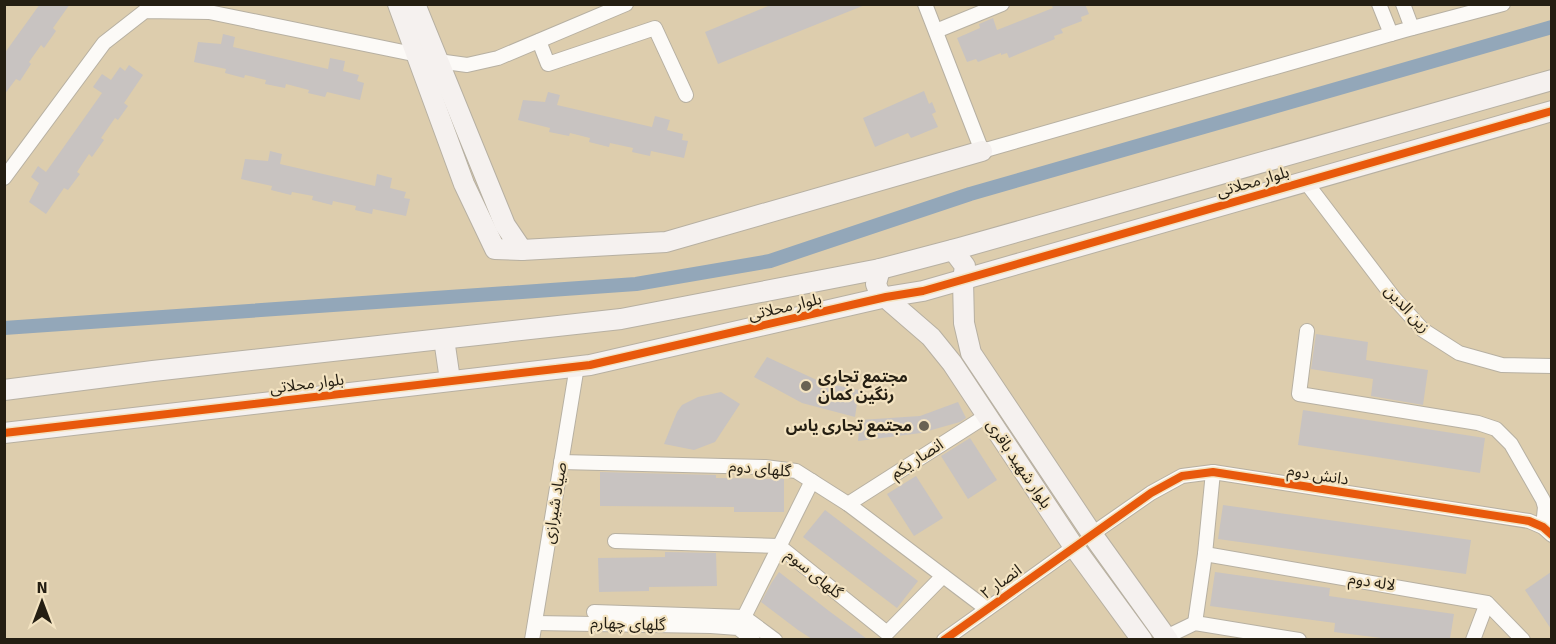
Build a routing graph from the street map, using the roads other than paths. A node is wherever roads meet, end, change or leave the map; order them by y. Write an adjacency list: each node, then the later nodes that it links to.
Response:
1 (398, 4): 13 (street)
2 (415, 4): 14 (street)
3 (626, 4): 12 (street)
4 (925, 4): 10 (street)
5 (1002, 4): 10 (street)
6 (1379, 4): 11 (street)
7 (1403, 4): 9 (street)
8 (1503, 4): 9 (street)
9 (1412, 28): 11 (street)
10 (936, 31): 18 (street)
11 (1391, 34): 18 (street)
12 (539, 41): 14 (street); 16 (street)
13 (418, 55): 19 (street); 21 (street)
14 (438, 61): 21 (street)
15 (1551, 80): 22 (street, بلوار محلاتی)
16 (686, 95)
17 (1551, 111): 20 (street, بلوار محلاتی)
18 (982, 151): 21 (street)
19 (4, 178)
20 (1305, 181): 24 (street, بلوار محلاتی); 29 (street, زین الدین)
21 (522, 250)
22 (953, 250): 23 (street, بلوار محلاتی); 24 (street, بلوار شهید باقری)
23 (879, 269): 25 (street); 27 (street, بلوار محلاتی)
24 (963, 280): 25 (street, بلوار محلاتی); 39 (street, بلوار شهید باقری)
25 (886, 297): 28 (street, بلوار محلاتی); 32 (street, بلوار شهید باقری)
26 (1307, 331): 38 (street)
27 (444, 339): 30 (street); 31 (street, بلوار محلاتی)
28 (577, 366): 30 (street, بلوار محلاتی); 34 (street, صیاد شیرازی)
29 (1551, 366)
30 (450, 380): 33 (street, بلوار محلاتی)
31 (4, 390)
32 (986, 416): 37 (street, انصار یکم); 42 (street, بلوار شهید باقری)
33 (4, 433)
34 (561, 462): 36 (street, گلهای دوم); 49 (street, صیاد شیرازی)
35 (1213, 472): 38 (street, دانش دوم); 39 (street, دانش دوم); 43 (street)
36 (812, 481): 37 (street, گلهای دوم); 41 (street)
37 (848, 504): 44 (street, گلهای دوم)
38 (1547, 531)
39 (1092, 534): 42 (street); 53 (street, بلوار شهید باقری)
40 (615, 541): 41 (street, گلهای سوم)
41 (779, 546): 48 (street); 51 (street, گلهای سوم)
42 (1074, 547): 46 (street, انصار ۲); 58 (street, بلوار شهید باقری)
43 (1205, 554): 45 (street, لاله دوم); 50 (street)
44 (943, 576): 46 (street, گلهای دوم); 51 (street, گلهای سوم)
45 (1488, 603): 52 (street); 60 (street)
46 (987, 609): 57 (street, انصار ۲)
47 (594, 612): 48 (street)
48 (744, 617): 56 (street)
49 (535, 623): 54 (street, صیاد شیرازی); 55 (street, گلهای چهارم)
50 (1195, 623): 53 (street); 59 (street)
51 (886, 636)
52 (1516, 637)
53 (1167, 638)
54 (532, 639)
55 (753, 639)
56 (775, 639)
57 (944, 639)
58 (1142, 639)
59 (1299, 639)
60 (1473, 639)

